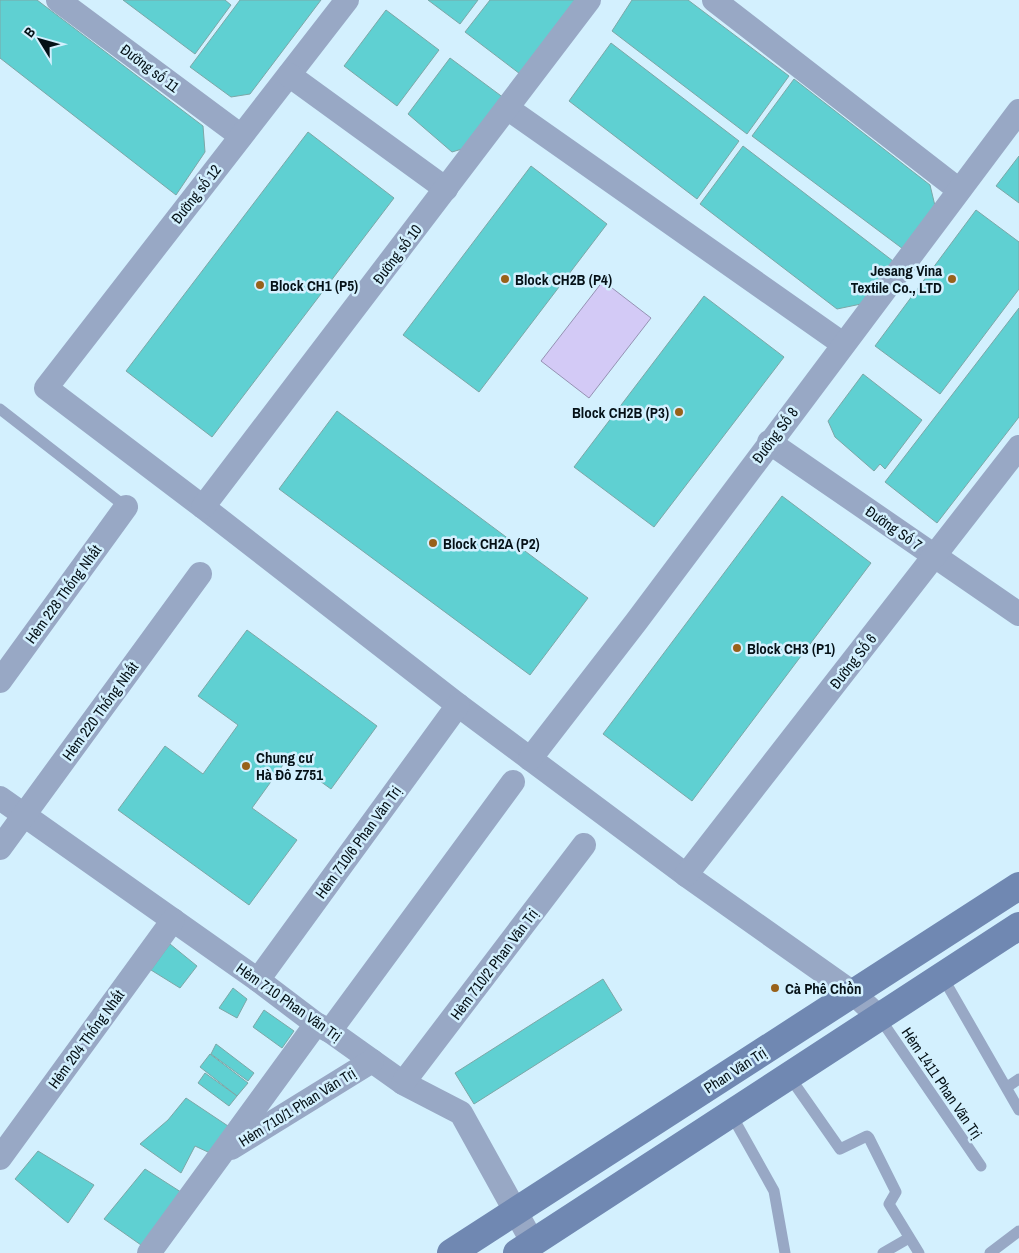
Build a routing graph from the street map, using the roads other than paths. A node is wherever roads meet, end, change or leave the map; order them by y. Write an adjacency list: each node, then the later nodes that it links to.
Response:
1 (58, 0): 8 (street, Đường số 11)
2 (347, 0): 5 (street, Đường số 12)
3 (589, 0): 6 (street, Đường số 10)
4 (714, 0): 10 (street)
5 (289, 75): 8 (street, Đường số 12); 9 (street)
6 (507, 108): 9 (street, Đường số 10); 11 (street)
7 (1019, 111): 10 (street, Đường Số 8)
8 (241, 136): 16 (street, Đường số 12)
9 (446, 189): 16 (street, Đường số 10)
10 (959, 190): 11 (street, Đường Số 8)
11 (843, 344): 13 (street, Đường Số 8)
12 (0, 409): 15 (lane)
13 (769, 442): 17 (street, Đường Số 7); 22 (street, Đường Số 8)
14 (1019, 447): 17 (street, Đường Số 6)
15 (126, 506): 20 (street, Hẻm 228 Thống Nhất)
16 (203, 507): 21 (street)
17 (935, 556): 19 (street, Đường Số 7); 28 (street, Đường Số 6)
18 (200, 574): 25 (street, Hẻm 220 Thống Nhất)
19 (1019, 614)
20 (0, 681)
21 (458, 705): 22 (street); 33 (street, Hẻm 710/6 Phan Văn Trị)
22 (530, 759): 28 (street)
23 (513, 782): 36 (street, Hẻm 710/1 Phan Văn Trị)
24 (0, 798): 25 (street, Hẻm 710 Phan Văn Trị)
25 (24, 814): 27 (street, Hẻm 220 Thống Nhất); 30 (street, Hẻm 710 Phan Văn Trị)
26 (584, 845): 40 (street, Hẻm 710/2 Phan Văn Trị)
27 (0, 848)
28 (686, 875): 34 (street)
29 (1019, 886): 34 (main road, Phan Văn Trị)
30 (173, 920): 33 (street, Hẻm 710 Phan Văn Trị); 45 (street, Hẻm 204 Thống Nhất)
31 (1019, 926): 32 (main road)
32 (942, 976): 35 (main road); 41 (lane)
33 (258, 980): 36 (street, Hẻm 710 Phan Văn Trị)
34 (853, 994): 35 (street); 47 (main road, Phan Văn Trị)
35 (879, 1017): 38 (main road); 46 (lane, Hẻm 1411 Phan Văn Trị)
36 (323, 1027): 37 (street, Hẻm 710 Phan Văn Trị); 44 (street, Hẻm 710/1 Phan Văn Trị)
37 (372, 1061): 40 (street, Hẻm 710 Phan Văn Trị); 44 (street, Hẻm 710/1 Phan Văn Trị)
38 (789, 1076): 43 (main road); 49 (lane)
39 (1019, 1080): 41 (lane)
40 (403, 1083): 47 (street, Hẻm 710 Phan Văn Trị)
41 (1007, 1087): 42 (lane)
42 (1019, 1110)
43 (731, 1114): 50 (main road); 53 (lane)
44 (221, 1154): 51 (street, Hẻm 710/1 Phan Văn Trị)
45 (0, 1158)
46 (981, 1166)
47 (515, 1211): 50 (street, Hẻm 710 Phan Văn Trị); 52 (main road, Phan Văn Trị)
48 (1019, 1231): 56 (lane)
49 (909, 1238): 54 (lane); 55 (lane)
50 (525, 1248)
51 (149, 1253)
52 (451, 1253)
53 (785, 1253)
54 (883, 1253)
55 (919, 1253)
56 (990, 1253)

